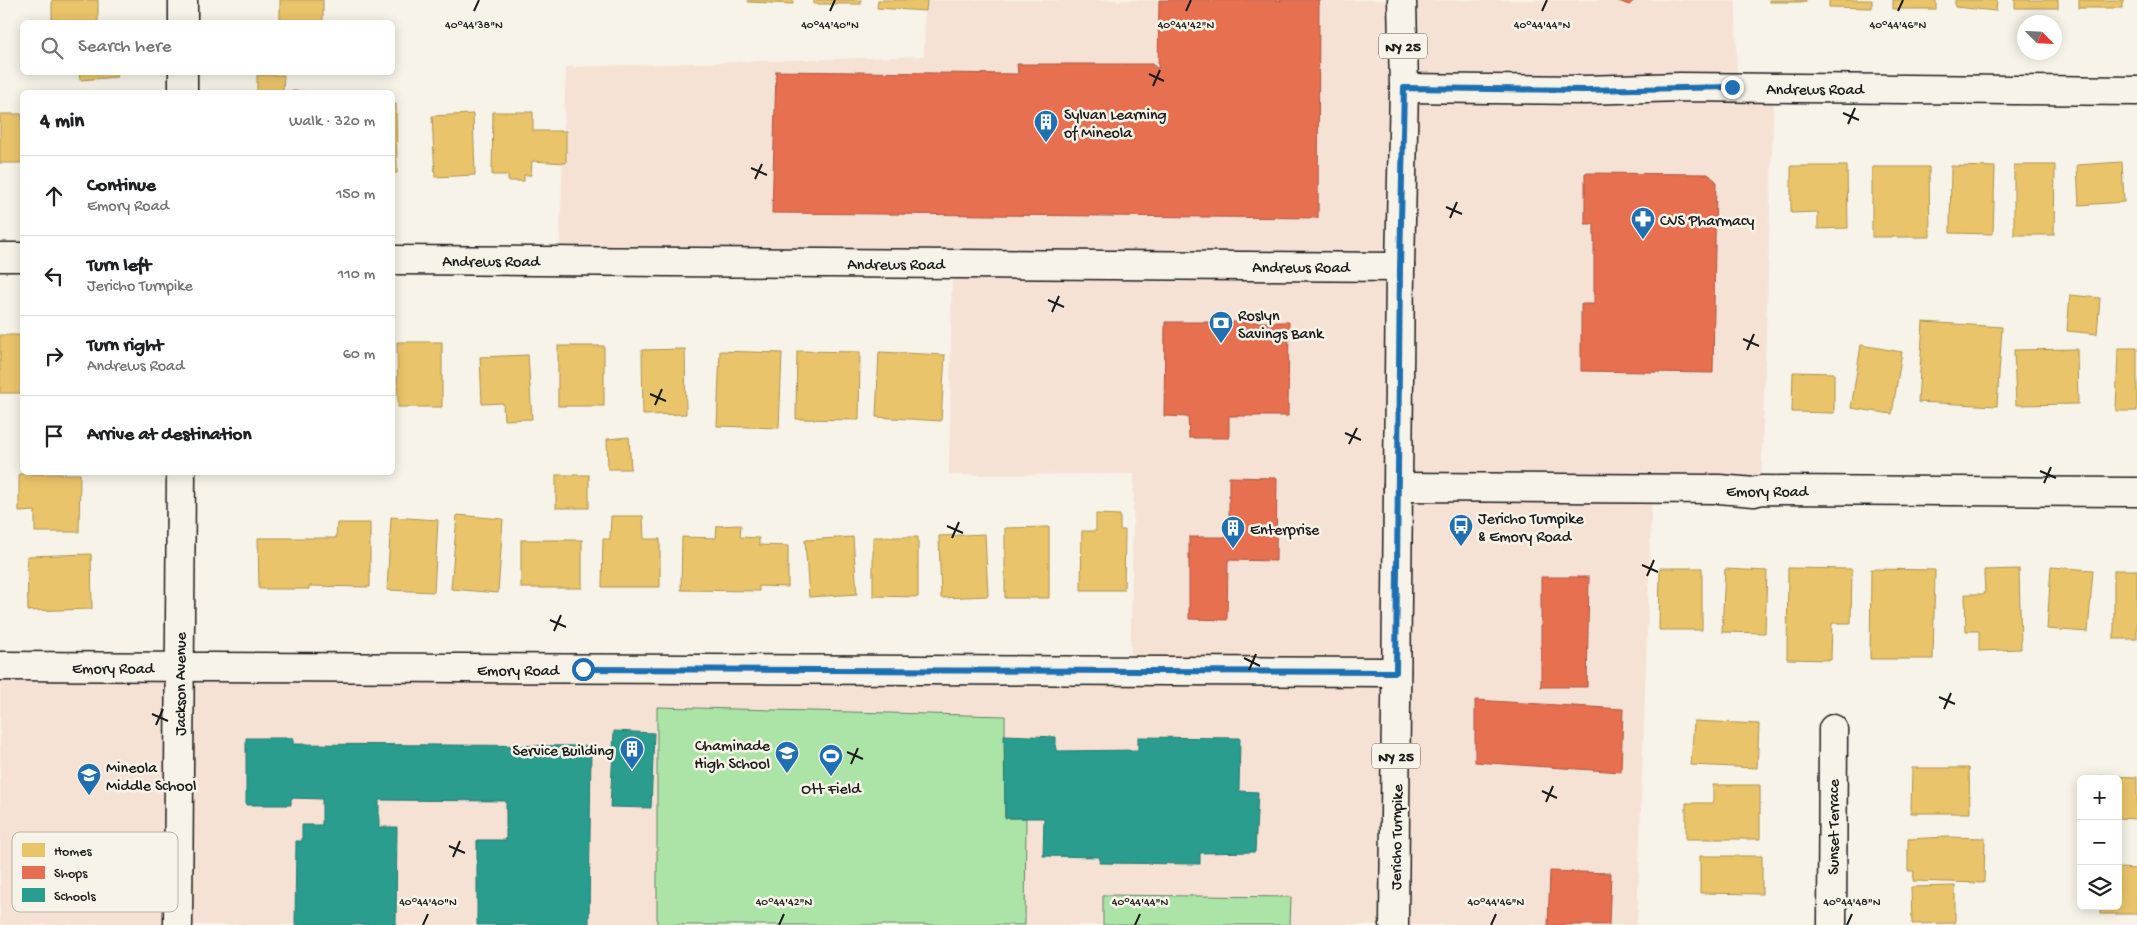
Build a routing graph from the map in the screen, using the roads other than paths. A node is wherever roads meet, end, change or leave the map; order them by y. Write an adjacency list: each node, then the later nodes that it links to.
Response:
1 (183, 0): 3 (street)
2 (1402, 0): 5 (street, Jericho Turnpike / NY 25)
3 (183, 20)
4 (183, 75): 6 (street)
5 (1404, 88): 7 (street, Andrews Road); 11 (street, Jericho Turnpike / NY 25)
6 (183, 90)
7 (2137, 90)
8 (0, 257): 9 (street)
9 (20, 257)
10 (395, 260): 11 (street, Andrews Road)
11 (1400, 267): 13 (street, Jericho Turnpike / NY 25)
12 (180, 475): 16 (street, Jackson Avenue)
13 (1398, 488): 14 (street, Emory Road); 17 (street, Jericho Turnpike / NY 25)
14 (2137, 492)
15 (0, 666): 16 (street, Emory Road)
16 (180, 667): 17 (street, Emory Road); 19 (street, Jackson Avenue)
17 (1396, 672): 20 (street, Jericho Turnpike / NY 25)
18 (1833, 729): 21 (street, Sunset Terrace)
19 (178, 925)
20 (1394, 925)
21 (1832, 925)

